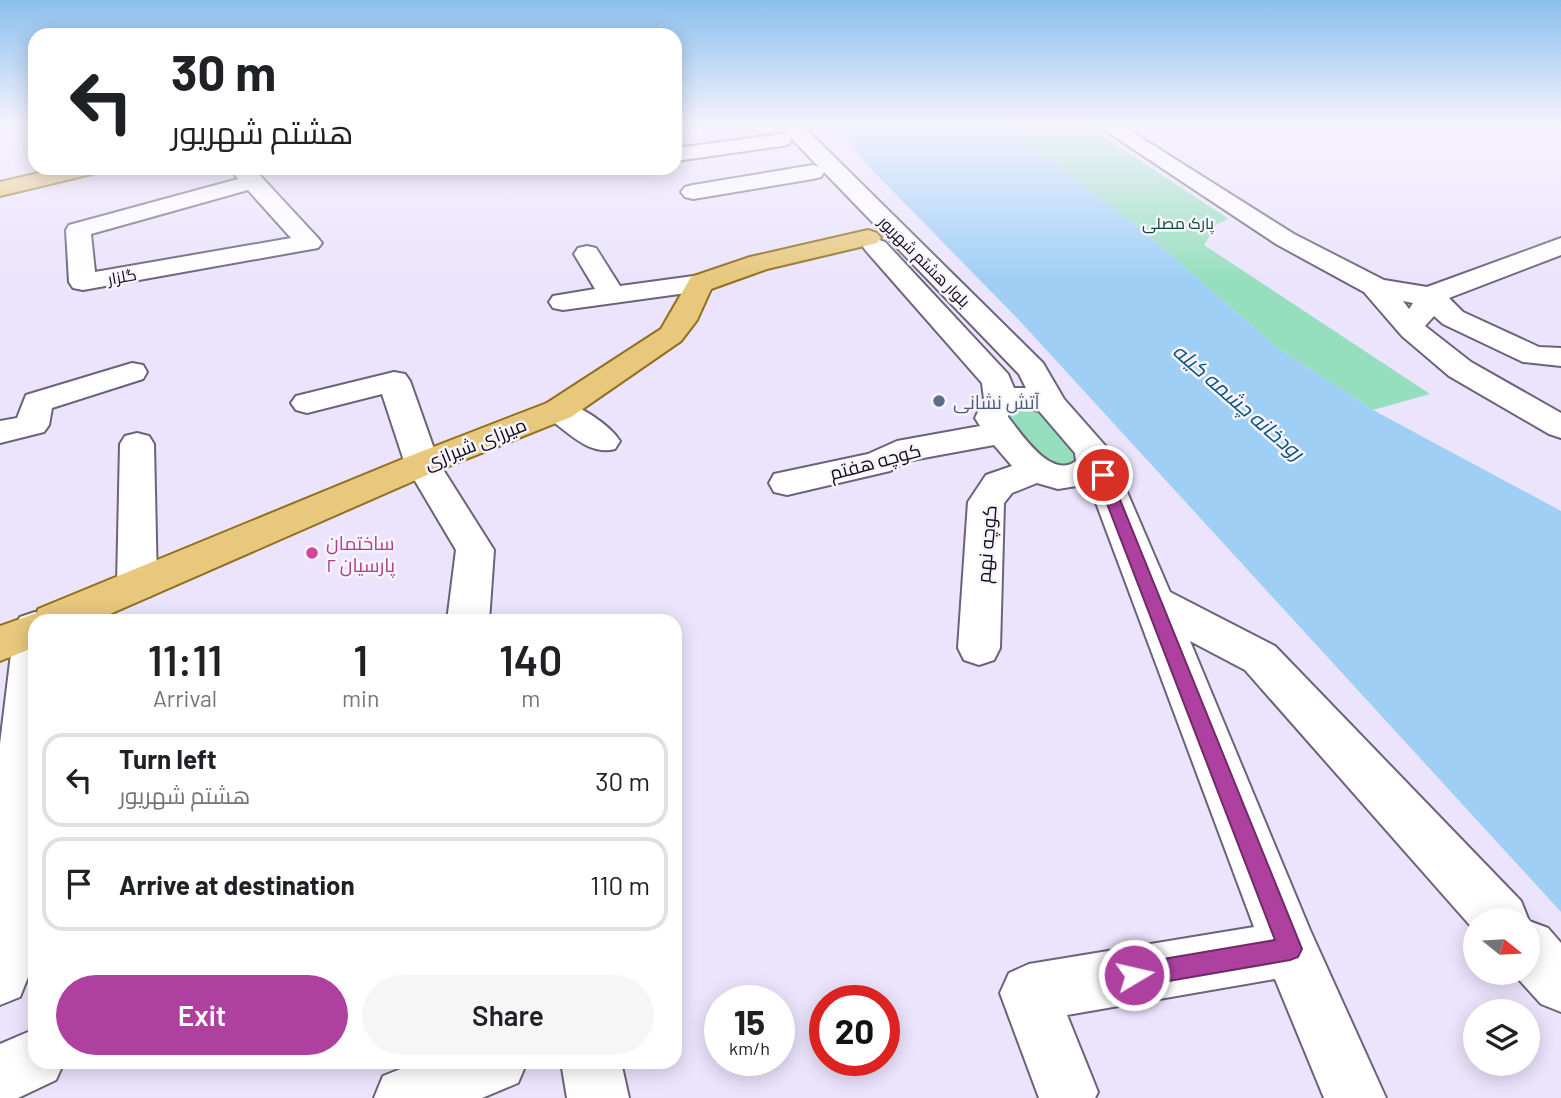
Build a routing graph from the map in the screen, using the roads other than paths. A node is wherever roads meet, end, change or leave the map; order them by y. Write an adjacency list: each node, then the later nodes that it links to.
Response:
1 (20, 176): 9 (main road)
2 (53, 176): 10 (main road)
3 (243, 176): 4 (street, گلزار)
4 (248, 176)
5 (788, 176): 11 (street)
6 (816, 176): 12 (street, بلوار هشتم شهریور)
7 (829, 176): 24 (street, بلوار هشتم شهریور)
8 (1194, 176): 16 (street)
9 (0, 181)
10 (0, 189)
11 (693, 192)
12 (868, 239): 15 (main road); 26 (street, بلوار هشتم شهریور)
13 (1561, 246): 18 (street)
14 (587, 254): 17 (street)
15 (701, 283): 17 (street); 25 (main road, میرزای شیرازی)
16 (1374, 286): 18 (street); 20 (street)
17 (613, 296): 19 (street)
18 (1430, 296): 20 (street); 21 (street)
19 (564, 302)
20 (1412, 330): 27 (street)
21 (1561, 356)
22 (132, 372): 28 (street)
23 (307, 403): 32 (street)
24 (1050, 404): 26 (street, کوچه هفتم); 31 (street, بلوار هشتم شهریور)
25 (559, 410): 29 (street); 32 (main road, میرزای شیرازی)
26 (1002, 418): 33 (street, بلوار هشتم شهریور); 34 (street, کوچه هفتم)
27 (1561, 427)
28 (0, 432)
29 (603, 441)
30 (137, 444): 35 (street)
31 (1094, 456): 33 (street); 36 (street, بلوار هشتم شهریور)
32 (422, 464): 35 (main road, میرزای شیرازی); 38 (street)
33 (1037, 470): 41 (street, کوچه نهم)
34 (787, 483)
35 (137, 586): 37 (main road, میرزای شیرازی)
36 (1154, 602): 43 (street); 45 (street, بلوار هشتم شهریور)
37 (70, 614)
38 (469, 614)
39 (28, 632): 40 (main road)
40 (0, 644)
41 (979, 648)
42 (28, 722): 44 (street)
43 (1491, 908)
44 (14, 909): 47 (street)
45 (1290, 949): 53 (street); 56 (street, بلوار هشتم شهریور)
46 (1540, 961): 48 (street)
47 (0, 976)
48 (1561, 984)
49 (28, 1062): 52 (street)
50 (479, 1069): 54 (street)
51 (592, 1069): 55 (street)
52 (0, 1075)
53 (1067, 1092)
54 (405, 1098)
55 (598, 1098)
56 (1355, 1098)

